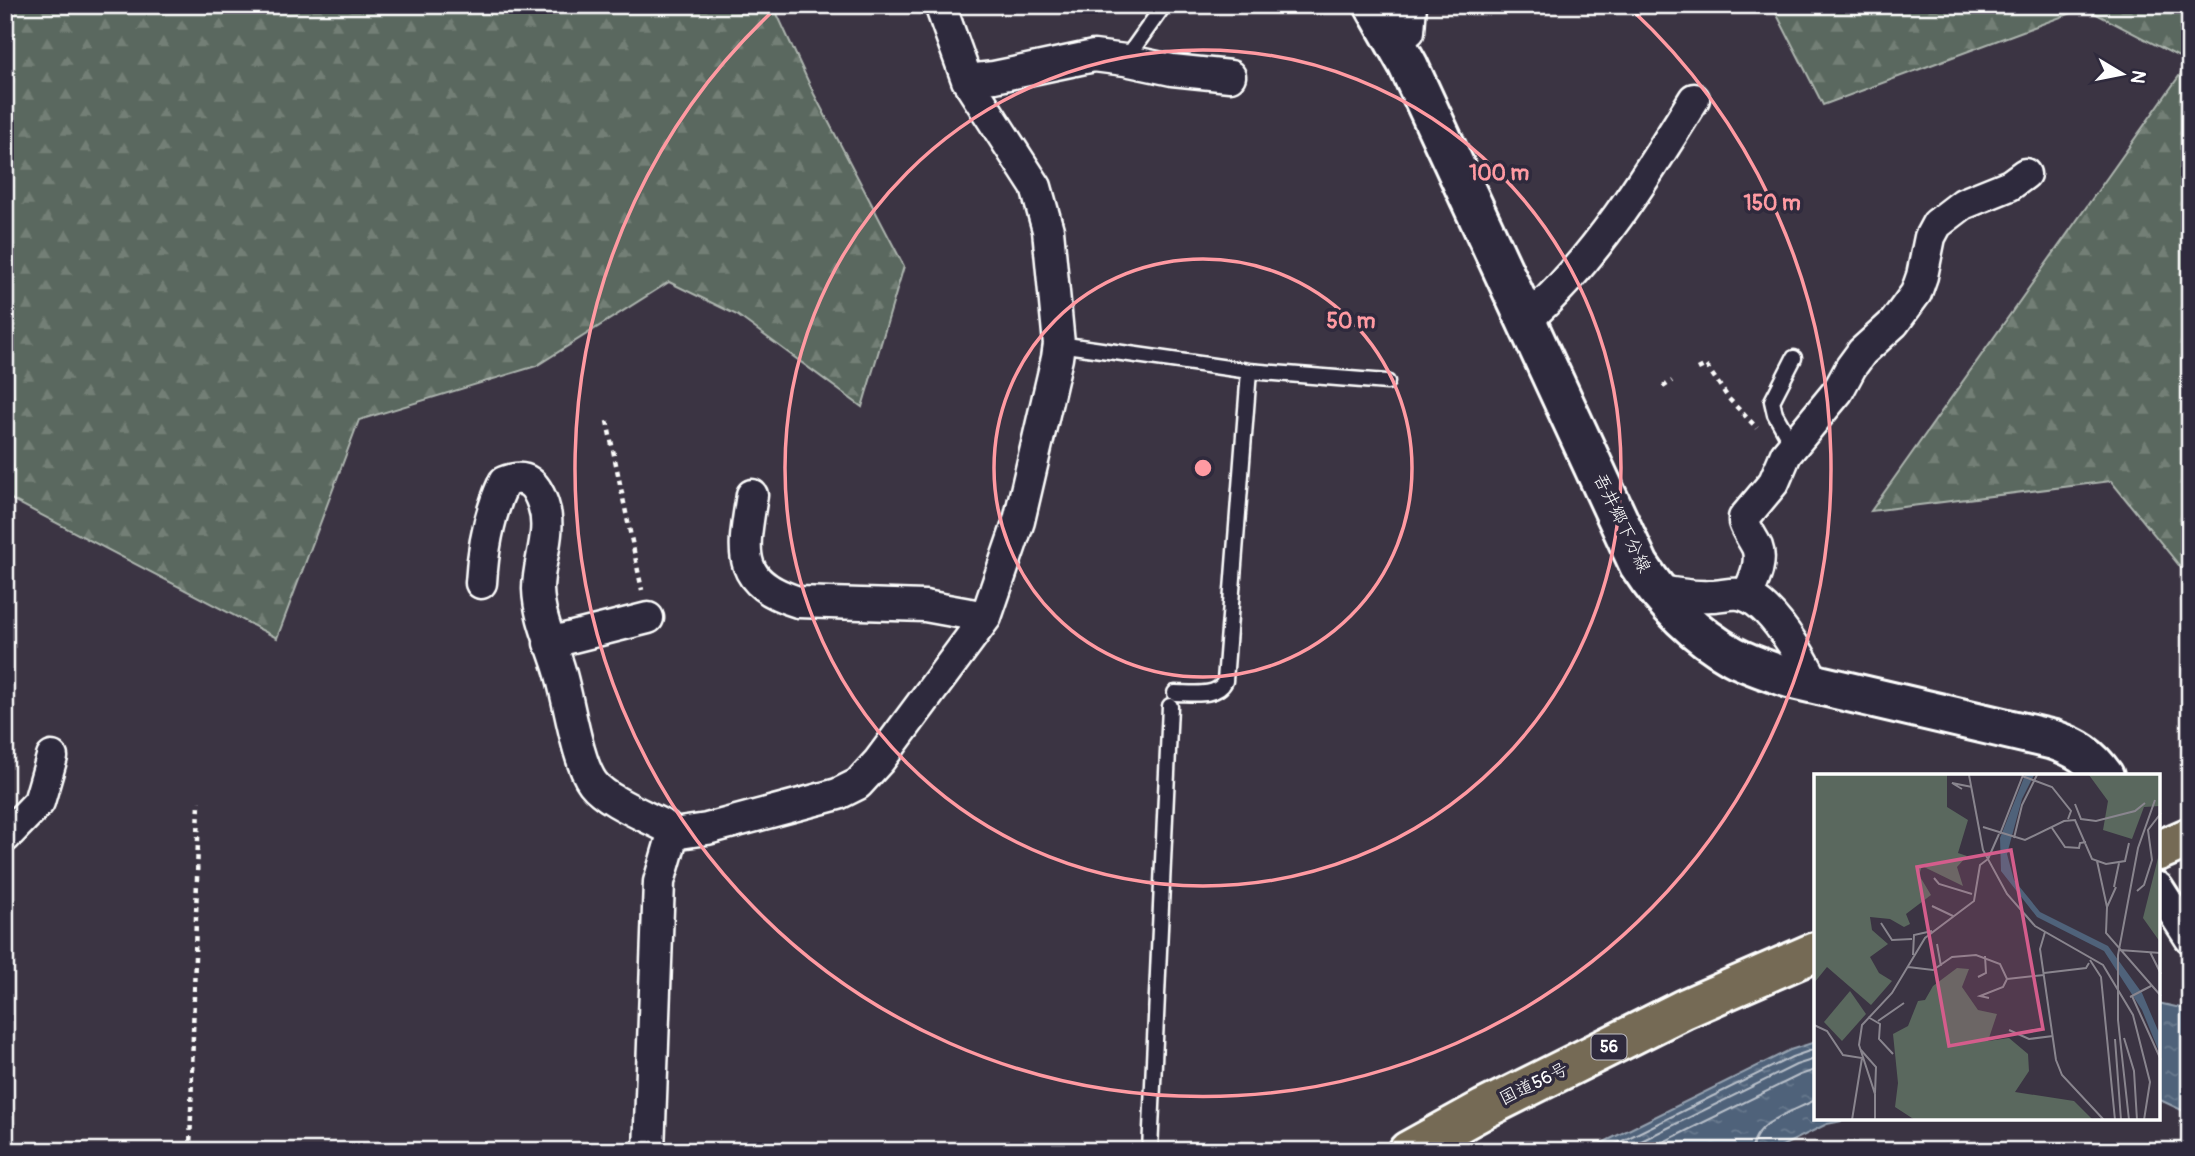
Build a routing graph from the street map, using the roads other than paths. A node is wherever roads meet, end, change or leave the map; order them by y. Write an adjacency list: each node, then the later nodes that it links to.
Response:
1 (940, 5): 8 (street)
2 (1164, 5): 6 (lane)
3 (1374, 5): 5 (main road, 吾井郷下分線)
4 (1411, 5): 5 (street)
5 (1395, 41): 11 (main road, 吾井郷下分線)
6 (1125, 60): 7 (street); 8 (street)
7 (1230, 76)
8 (967, 80): 12 (street)
9 (1694, 99): 11 (street)
10 (2025, 174): 16 (street)
11 (1527, 320): 19 (main road, 吾井郷下分線)
12 (1059, 344): 14 (lane); 21 (street)
13 (1794, 358): 16 (lane)
14 (1249, 371): 15 (lane); 37 (lane)
15 (1387, 383)
16 (1790, 450): 20 (street)
17 (752, 495): 21 (street)
18 (481, 583): 23 (street)
19 (1657, 590): 20 (street); 24 (main road, 吾井郷下分線)
20 (1748, 596): 24 (street)
21 (986, 617): 27 (street)
22 (648, 618): 23 (street)
23 (549, 643): 27 (street)
24 (1815, 684): 26 (main road, 吾井郷下分線)
25 (52, 757): 28 (street)
26 (2103, 774)
27 (673, 834): 36 (street)
28 (5, 837)
29 (2190, 837): 30 (highway)
30 (2160, 849)
31 (2160, 858): 32 (highway)
32 (2190, 858)
33 (2160, 891): 34 (street)
34 (2190, 938)
35 (1814, 952): 38 (highway, 国道56号 / 56)
36 (649, 1151)
37 (1150, 1151)
38 (1408, 1151)

